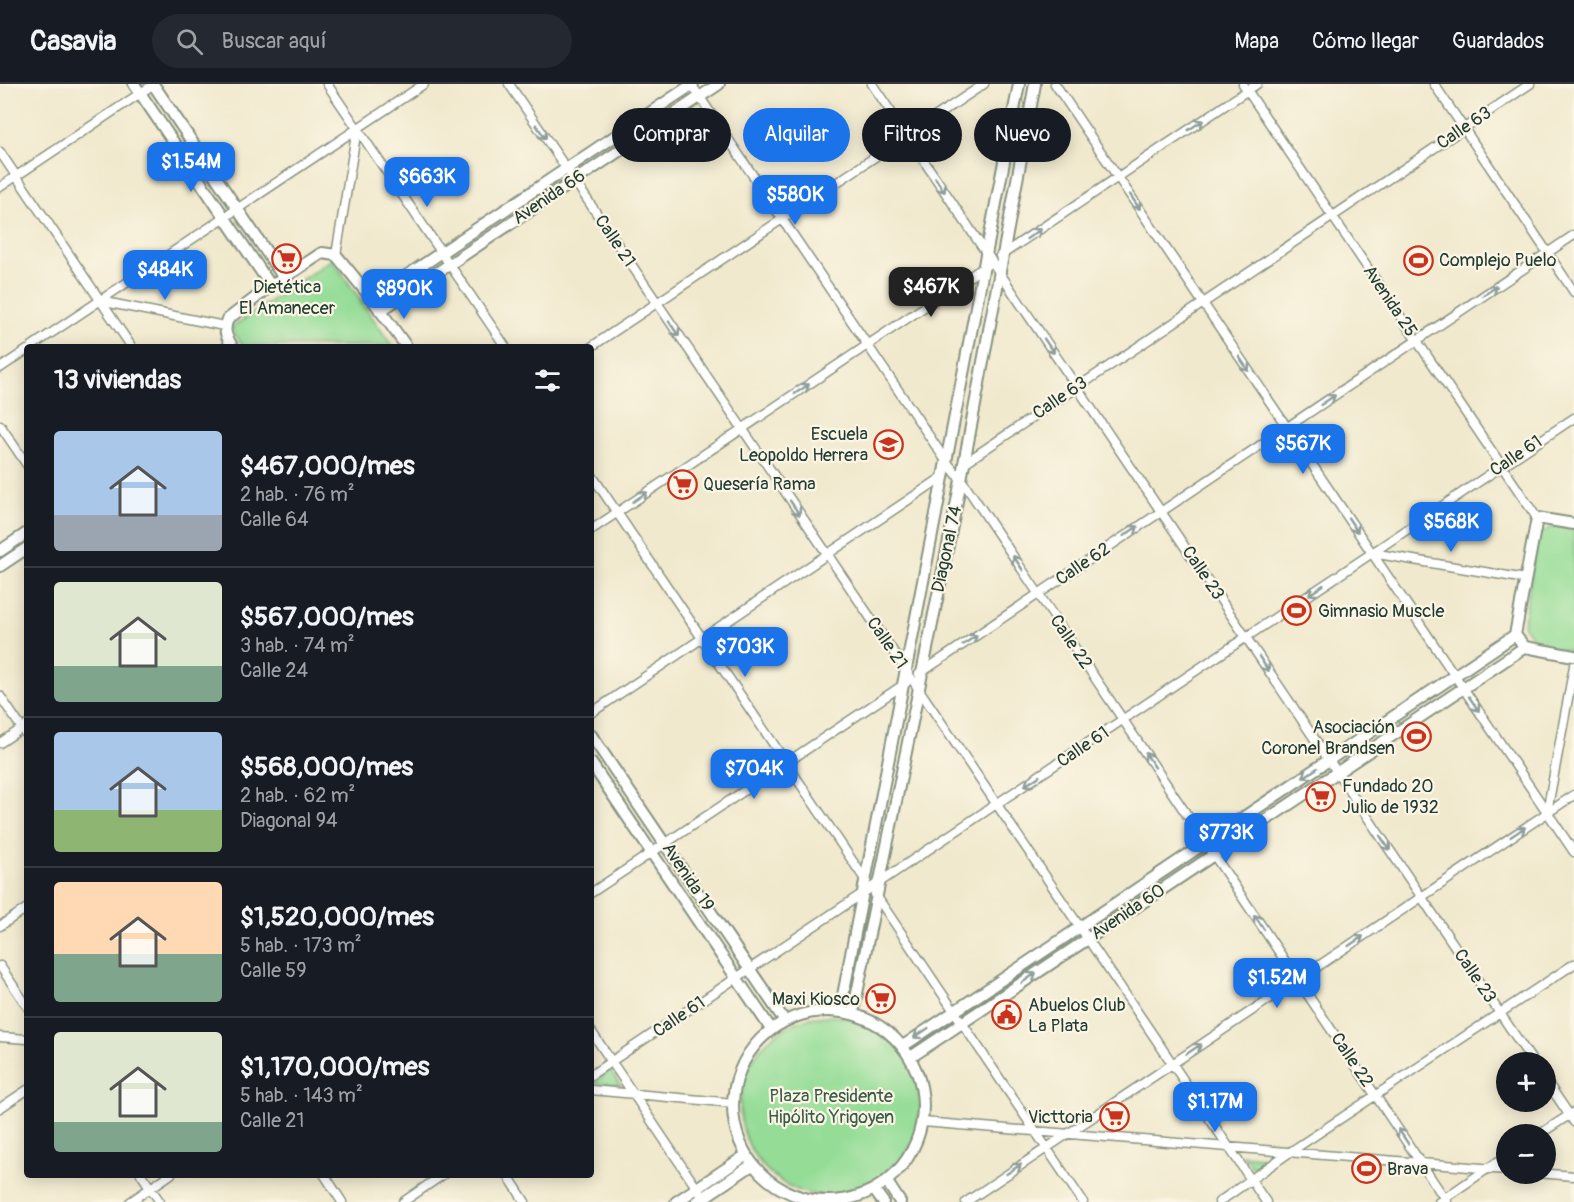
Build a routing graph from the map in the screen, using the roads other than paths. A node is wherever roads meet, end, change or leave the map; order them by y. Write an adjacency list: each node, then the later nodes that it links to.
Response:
1 (153, 84): 16 (street); 30 (main road)
2 (327, 84): 21 (street)
3 (424, 84): 21 (street)
4 (509, 84): 25 (street, Calle 21, one-way to 25)
5 (692, 84): 17 (street, Calle 22); 25 (main road, Avenida 66)
6 (719, 84): 17 (main road, Avenida 66)
7 (872, 84): 18 (street, Calle 23)
8 (984, 84): 19 (street)
9 (1019, 84): 39 (main road, Diagonal 74)
10 (1035, 84): 37 (main road, Diagonal 74)
11 (1055, 84): 27 (street)
12 (1257, 84): 15 (street)
13 (1434, 84): 20 (street)
14 (1530, 84): 20 (street, Calle 63)
15 (1246, 87): 27 (street, one-way to 15); 31 (street, Avenida 25)
16 (137, 88): 26 (street); 32 (main road)
17 (699, 97): 28 (main road, Avenida 66); 33 (street, Calle 22)
18 (888, 108)
19 (948, 108)
20 (1464, 128): 31 (street, Calle 63); 36 (street)
21 (357, 129): 30 (street); 35 (street); 38 (street)
22 (0, 152): 26 (street)
23 (868, 162): 33 (street)
24 (924, 162): 39 (street, Calle 23, one-way to 39)
25 (566, 169): 28 (street, Calle 21); 35 (main road, Avenida 66)
26 (16, 176): 29 (street); 46 (street)
27 (1118, 177): 37 (street, one-way to 27); 48 (street, one-way to 48)
28 (574, 181): 40 (main road, Avenida 66); 47 (street, Calle 21)
29 (0, 187)
30 (238, 209): 32 (street); 42 (main road)
31 (1333, 216): 48 (street, Calle 63); 51 (street, Avenida 25)
32 (225, 218): 43 (main road); 46 (street)
33 (782, 219): 47 (street); 58 (street, Calle 22)
34 (1574, 235): 36 (street, Calle 62)
35 (441, 253): 40 (street); 45 (main road, Avenida 66)
36 (1548, 253): 44 (street); 51 (street, Calle 62, one-way to 36)
37 (1003, 254): 39 (street); 41 (main road, Diagonal 74)
38 (336, 255): 42 (main road); 45 (main road)
39 (987, 260): 41 (street, Calle 23); 58 (street); 68 (main road, Diagonal 74)
40 (449, 264): 49 (main road, Avenida 66); 56 (street)
41 (999, 272): 61 (street, Calle 23, one-way to 61); 68 (main road, Diagonal 74)
42 (284, 278): 43 (main road)
43 (271, 286): 50 (main road)
44 (1574, 291)
45 (372, 299): 49 (main road)
46 (100, 301): 50 (street); 52 (street); 53 (street)
47 (657, 303): 57 (street); 65 (street, Calle 21, one-way to 65)
48 (1203, 303): 61 (street, Calle 63); 64 (street, one-way to 64)
49 (380, 311): 55 (main road)
50 (224, 326): 54 (main road)
51 (1417, 340): 64 (street, Calle 62, one-way to 51); 67 (street, Avenida 25)
52 (35, 344)
53 (130, 344)
54 (231, 344)
55 (405, 344)
56 (504, 344)
57 (594, 345)
58 (867, 345): 65 (street, one-way to 58); 68 (street, Calle 22)
59 (24, 352): 60 (street)
60 (0, 368)
61 (1077, 387): 68 (street, Calle 63); 71 (street, Calle 23)
62 (1574, 418): 67 (street, Calle 61)
63 (0, 425): 66 (street)
64 (1287, 427): 71 (street, Calle 62); 79 (street, one-way to 79)
65 (742, 429): 72 (street, one-way to 65); 80 (street, Calle 21, one-way to 80)
66 (24, 461)
67 (1502, 466): 73 (street, Avenida 25); 79 (street, Calle 61)
68 (956, 468): 69 (main road, Diagonal 74); 83 (street, Calle 22, one-way to 68); 91 (main road, Diagonal 74)
69 (943, 476): 80 (street); 91 (main road, Diagonal 74)
70 (594, 478): 72 (street)
71 (1161, 511): 83 (street, Calle 62, one-way to 71); 85 (street, Calle 23)
72 (617, 513): 75 (street); 86 (street)
73 (1536, 518): 74 (main road); 82 (main road)
74 (1574, 524)
75 (594, 528)
76 (24, 534): 78 (main road)
77 (24, 550): 81 (main road)
78 (0, 551)
79 (1372, 553): 82 (street); 85 (street, Calle 61, one-way to 85); 90 (street)
80 (827, 555): 86 (street); 91 (street, Calle 21)
81 (0, 566)
82 (1526, 579): 84 (main road)
83 (1038, 594): 91 (street, Calle 62, one-way to 83); 95 (street, Calle 22)
84 (1515, 634): 87 (main road); 90 (main road, Avenida 60)
85 (1246, 637): 95 (street, Calle 61); 100 (street, Calle 23, one-way to 100)
86 (702, 638): 94 (street); 101 (street)
87 (1525, 647): 88 (main road); 92 (main road, Avenida 60)
88 (1574, 657)
89 (1574, 666): 106 (street)
90 (1455, 676): 92 (street); 100 (main road, Avenida 60)
91 (912, 679): 101 (street, Calle 62); 105 (street, Calle 21); 112 (main road, Diagonal 74)
92 (1463, 688): 103 (main road, Avenida 60); 106 (street, one-way to 106)
93 (0, 696): 96 (street)
94 (594, 711)
95 (1123, 720): 105 (street, Calle 61, one-way to 105); 107 (street, Calle 22, one-way to 95)
96 (24, 729)
97 (24, 731): 99 (street)
98 (594, 739): 108 (main road, Avenida 19)
99 (0, 743)
100 (1329, 760): 103 (street, Calle 23); 107 (main road, Avenida 60, one-way to 107)
101 (786, 762): 108 (street, Calle 62); 112 (street)
102 (594, 768): 110 (main road, Avenida 19)
103 (1337, 772): 111 (main road, Avenida 60); 114 (street, Calle 23, one-way to 114)
104 (1574, 795): 106 (street)
105 (996, 805): 112 (street, Calle 61); 117 (street, Calle 21)
106 (1547, 812): 109 (street); 114 (street, one-way to 106)
107 (1206, 843): 111 (street, Calle 22); 117 (main road, Avenida 60)
108 (665, 844): 110 (street, Calle 62); 121 (main road, Avenida 19)
109 (1574, 852)
110 (651, 853): 113 (street, Calle 62); 122 (main road, Avenida 19)
111 (1214, 855): 118 (main road, Avenida 60); 123 (street, Calle 22, one-way to 111)
112 (871, 888): 121 (street, Calle 61); 125 (main road, Diagonal 74); 126 (street); 127 (main road, Diagonal 74)
113 (594, 891)
114 (1421, 897): 123 (street, one-way to 114); 128 (street, Calle 23)
115 (24, 910): 116 (street)
116 (0, 926)
117 (1079, 928): 118 (street, Calle 21); 126 (main road, Avenida 60)
118 (1088, 939): 130 (main road, Avenida 60, one-way to 118); 139 (street, Calle 21)
119 (1574, 964): 128 (street)
120 (0, 966): 124 (street)
121 (750, 970): 122 (street, Calle 61); 129 (main road, Avenida 19)
122 (737, 978): 131 (main road, Avenida 19); 138 (street, Calle 61)
123 (1298, 980): 139 (street, one-way to 123); 145 (street, Calle 22)
124 (24, 1002)
125 (840, 1011): 127 (main road); 129 (main road)
126 (954, 1011): 130 (street); 135 (main road, Avenida 60, one-way to 135)
127 (853, 1013): 135 (main road)
128 (1500, 1014): 136 (street, Calle 23); 145 (street)
129 (784, 1020): 131 (main road)
130 (962, 1023): 137 (main road, Avenida 60); 151 (street)
131 (771, 1029): 146 (main road)
132 (594, 1035): 138 (street)
133 (0, 1036): 134 (street)
134 (24, 1039)
135 (903, 1046): 137 (main road)
136 (1526, 1052)
137 (911, 1057): 149 (main road)
138 (612, 1062): 140 (street, Calle 61); 143 (street)
139 (1173, 1063): 152 (street); 153 (street, Calle 21)
140 (594, 1074)
141 (594, 1090): 143 (street)
142 (24, 1092): 147 (street)
143 (634, 1094): 146 (street); 171 (street)
144 (1556, 1094): 148 (street)
145 (1376, 1097): 155 (street); 157 (street, Calle 22, one-way to 145)
146 (734, 1103): 156 (main road)
147 (0, 1108)
148 (1572, 1116): 150 (street)
149 (923, 1122): 151 (street); 169 (main road)
150 (1556, 1125)
151 (1035, 1131): 152 (street); 154 (street)
152 (1067, 1134): 153 (street); 154 (street)
153 (1228, 1147): 155 (street); 168 (street, Calle 21)
154 (1047, 1148): 185 (street, one-way to 154); 186 (street)
155 (1290, 1152): 157 (street); 168 (street)
156 (749, 1161): 171 (main road); 173 (main road); 174 (main road)
157 (1421, 1163): 159 (street); 175 (street, Calle 22)
158 (1496, 1163): 159 (street)
159 (1487, 1169): 160 (street); 175 (street)
160 (1496, 1169)
161 (1556, 1174): 162 (street)
162 (1574, 1176)
163 (144, 1178): 170 (street)
164 (165, 1178): 170 (street)
165 (327, 1178): 178 (street)
166 (438, 1178): 179 (street)
167 (510, 1178): 180 (street)
168 (1251, 1180): 187 (street); 188 (street, Calle 21)
169 (886, 1182): 172 (main road); 184 (main road)
170 (151, 1188): 176 (street); 177 (street)
171 (697, 1188): 174 (street); 181 (main road)
172 (875, 1191): 182 (main road); 183 (main road)
173 (801, 1200): 182 (main road)
174 (702, 1201)
175 (1444, 1201)
176 (130, 1202)
177 (160, 1202)
178 (342, 1202)
179 (403, 1202)
180 (525, 1202)
181 (676, 1202)
182 (815, 1202)
183 (883, 1202)
184 (900, 1202)
185 (966, 1202)
186 (1083, 1202)
187 (1219, 1202)
188 (1266, 1202)

